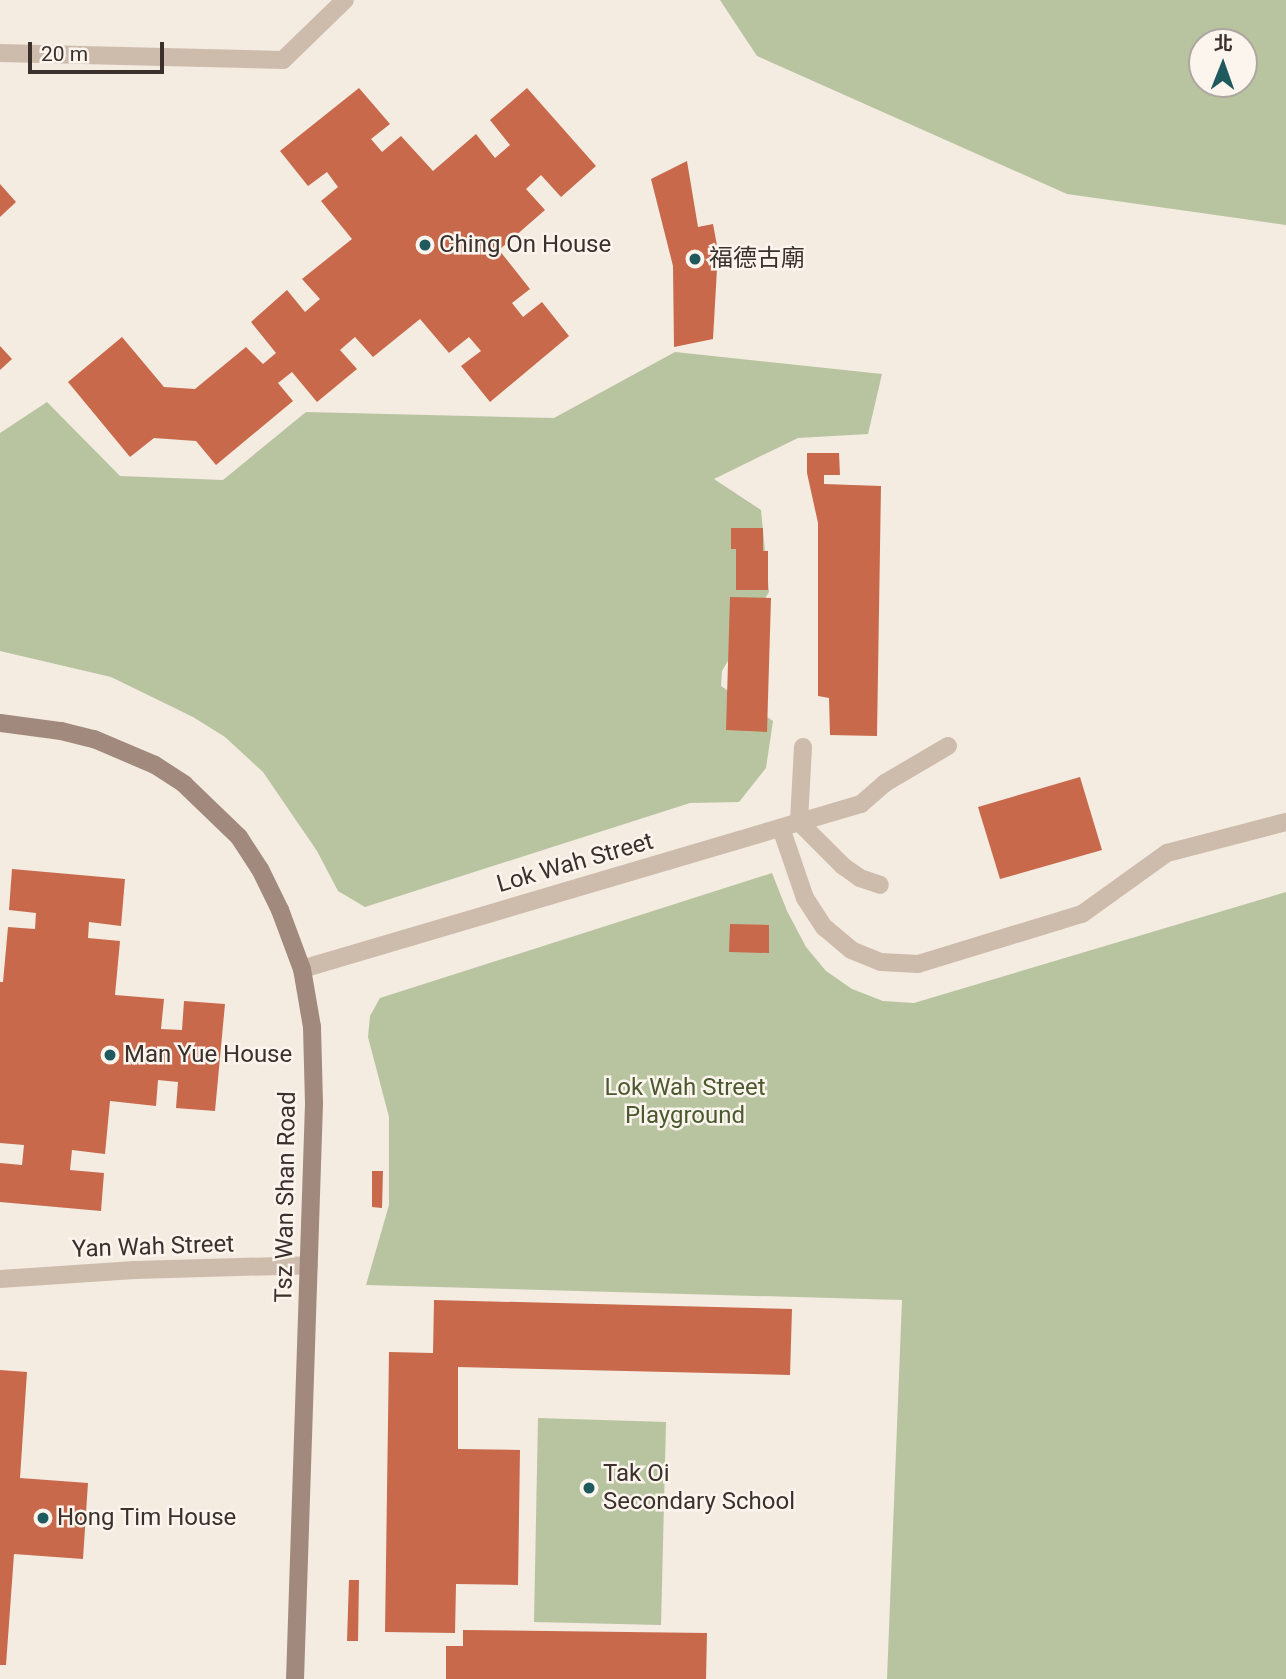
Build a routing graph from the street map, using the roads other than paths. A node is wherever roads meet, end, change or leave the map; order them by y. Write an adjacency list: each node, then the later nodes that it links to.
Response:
1 (345, 0): 2 (street)
2 (0, 53)
3 (0, 723): 10 (main road, Tsz Wan Shan Road)
4 (948, 746): 6 (street, Lok Wah Street)
5 (803, 747): 6 (street)
6 (799, 822): 8 (street, Lok Wah Street); 9 (street)
7 (1286, 822): 8 (street)
8 (781, 828): 10 (street, Lok Wah Street)
9 (880, 885)
10 (302, 969): 11 (main road, Tsz Wan Shan Road)
11 (309, 1265): 12 (street, Yan Wah Street); 13 (main road, Tsz Wan Shan Road)
12 (0, 1279)
13 (295, 1679)

